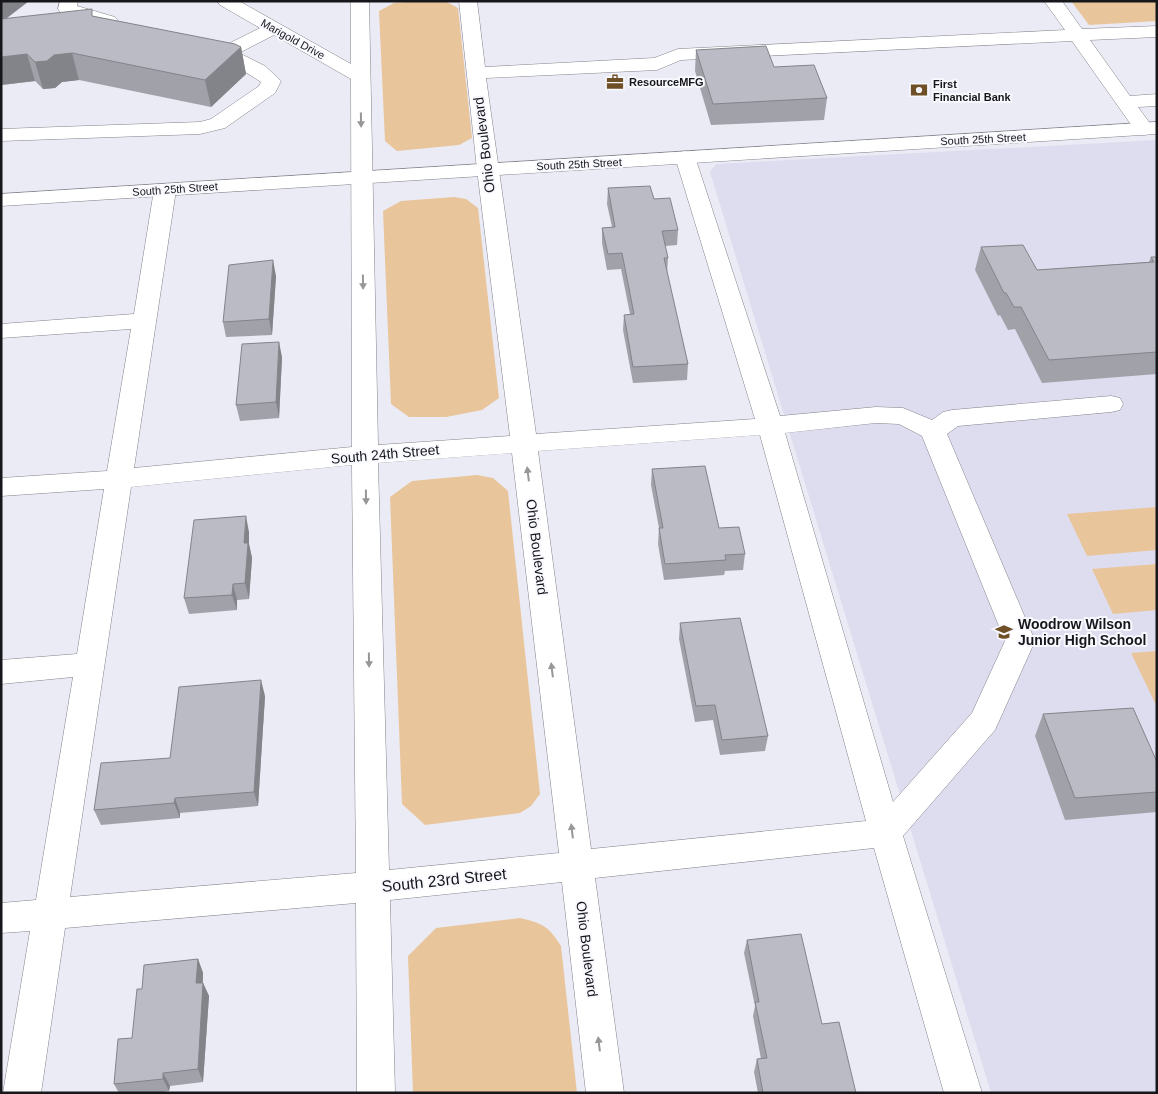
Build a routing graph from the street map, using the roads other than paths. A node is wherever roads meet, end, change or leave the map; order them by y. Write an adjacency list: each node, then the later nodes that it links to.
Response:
1 (69, 1): 6 (street)
2 (226, 1): 7 (street, Marigold Drive)
3 (360, 1): 13 (street)
4 (468, 1): 12 (street, Ohio Boulevard)
5 (1053, 1): 9 (street)
6 (124, 24)
7 (274, 28): 11 (street); 13 (street, Marigold Drive)
8 (1157, 31): 9 (street)
9 (1078, 36): 12 (street); 15 (street)
10 (196, 45): 11 (street)
11 (223, 54): 17 (street)
12 (476, 73): 19 (street, Ohio Boulevard)
13 (361, 77): 20 (street, one-way to 20)
14 (1157, 100): 15 (street)
15 (1124, 102): 16 (street)
16 (1150, 129): 18 (street, South 25th Street)
17 (1, 135)
18 (685, 157): 19 (street, South 25th Street); 26 (street)
19 (487, 169): 20 (street, South 25th Street); 28 (street, Ohio Boulevard)
20 (362, 178): 21 (street, South 25th Street); 29 (street, one-way to 29)
21 (165, 190): 22 (street, South 25th Street); 23 (street)
22 (1, 200)
23 (145, 321): 24 (street); 30 (street)
24 (1, 331)
25 (1112, 404): 27 (street)
26 (770, 426): 27 (street, South 24th Street); 28 (street, South 24th Street); 34 (street)
27 (932, 431): 34 (street)
28 (524, 443): 29 (street, South 24th Street); 35 (street, Ohio Boulevard, one-way to 28)
29 (365, 455): 30 (street, South 24th Street); 36 (street, one-way to 36)
30 (120, 479): 31 (street, South 24th Street); 32 (street)
31 (1, 487)
32 (90, 664): 33 (street); 37 (street)
33 (1, 672)
34 (886, 833): 35 (street, South 23rd Street); 42 (street)
35 (577, 865): 36 (street, South 23rd Street); 41 (street, Ohio Boulevard, one-way to 35)
36 (372, 887): 37 (street, South 23rd Street); 40 (street)
37 (51, 913): 38 (street, South 23rd Street); 39 (street)
38 (1, 918)
39 (22, 1093)
40 (376, 1093)
41 (605, 1093)
42 (963, 1093)

